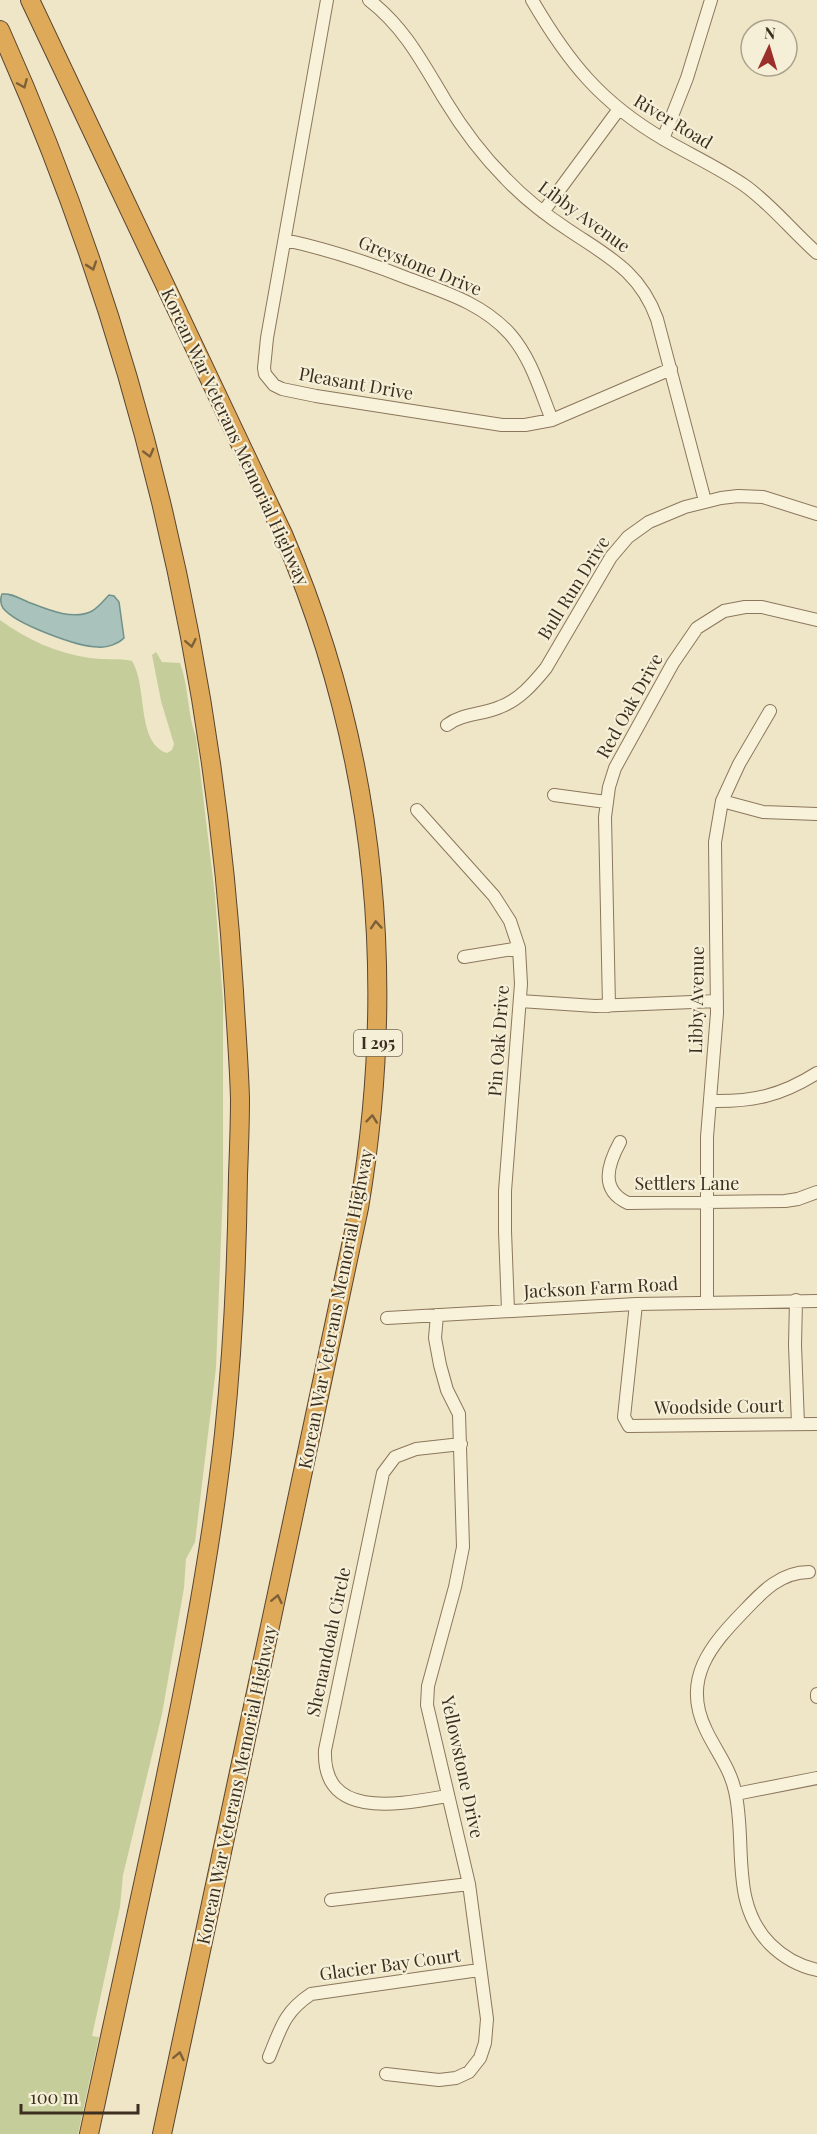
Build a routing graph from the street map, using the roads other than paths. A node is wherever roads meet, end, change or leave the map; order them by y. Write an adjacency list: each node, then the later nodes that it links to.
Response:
1 (30, 0): 55 (highway, Korean War Veterans Memorial Highway / I 295, one-way to 1)
2 (327, 0): 10 (street, Pleasant Drive)
3 (369, 0): 9 (street, Libby Avenue)
4 (532, 0): 7 (street, River Road)
5 (711, 0): 8 (street)
6 (0, 30): 54 (highway, one-way to 54)
7 (619, 109): 8 (street, River Road); 9 (street)
8 (663, 139): 11 (street, River Road)
9 (543, 212): 12 (street, Libby Avenue)
10 (285, 240): 13 (street, Greystone Drive); 13 (street, Pleasant Drive)
11 (817, 253)
12 (671, 369): 13 (street, Pleasant Drive); 14 (street, Libby Avenue)
13 (552, 420)
14 (705, 501): 15 (street, Bull Run Drive); 18 (street, Bull Run Drive)
15 (817, 514)
16 (817, 620): 21 (street, Red Oak Drive)
17 (770, 711): 20 (street, Libby Avenue)
18 (447, 725)
19 (554, 795): 21 (street)
20 (722, 801): 23 (street); 27 (street, Libby Avenue)
21 (606, 802): 28 (street, Red Oak Drive)
22 (417, 810): 24 (street, Pin Oak Drive)
23 (817, 814)
24 (519, 948): 25 (street); 26 (street, Pin Oak Drive)
25 (464, 957)
26 (520, 1001): 28 (street); 38 (street, Pin Oak Drive)
27 (717, 1001): 28 (street); 30 (street, Libby Avenue)
28 (609, 1006)
29 (817, 1073): 30 (street)
30 (710, 1101): 33 (street, Libby Avenue)
31 (620, 1142): 33 (street, Settlers Lane)
32 (817, 1192): 33 (street, Settlers Lane)
33 (706, 1203): 36 (street, Libby Avenue)
34 (796, 1300): 35 (street, Jackson Farm Road); 36 (street, Jackson Farm Road); 41 (street)
35 (817, 1300)
36 (707, 1301): 37 (street, Jackson Farm Road)
37 (636, 1304): 38 (street, Jackson Farm Road); 41 (street, Woodside Court)
38 (508, 1310): 39 (street, Jackson Farm Road)
39 (436, 1315): 40 (street, Jackson Farm Road); 43 (street, Yellowstone Drive)
40 (387, 1318)
41 (798, 1424): 42 (street, Woodside Court)
42 (817, 1424)
43 (460, 1444): 47 (street, Yellowstone Drive); 47 (street, Shenandoah Circle)
44 (809, 1572): 46 (street)
45 (817, 1778): 46 (street)
46 (736, 1794): 51 (street)
47 (447, 1796): 48 (street, Yellowstone Drive)
48 (469, 1884): 49 (street); 50 (street, Yellowstone Drive)
49 (331, 1900)
50 (479, 1970): 52 (street, Glacier Bay Court); 53 (street, Yellowstone Drive)
51 (817, 1970)
52 (269, 2057)
53 (386, 2074)
54 (89, 2134)
55 (162, 2134)

